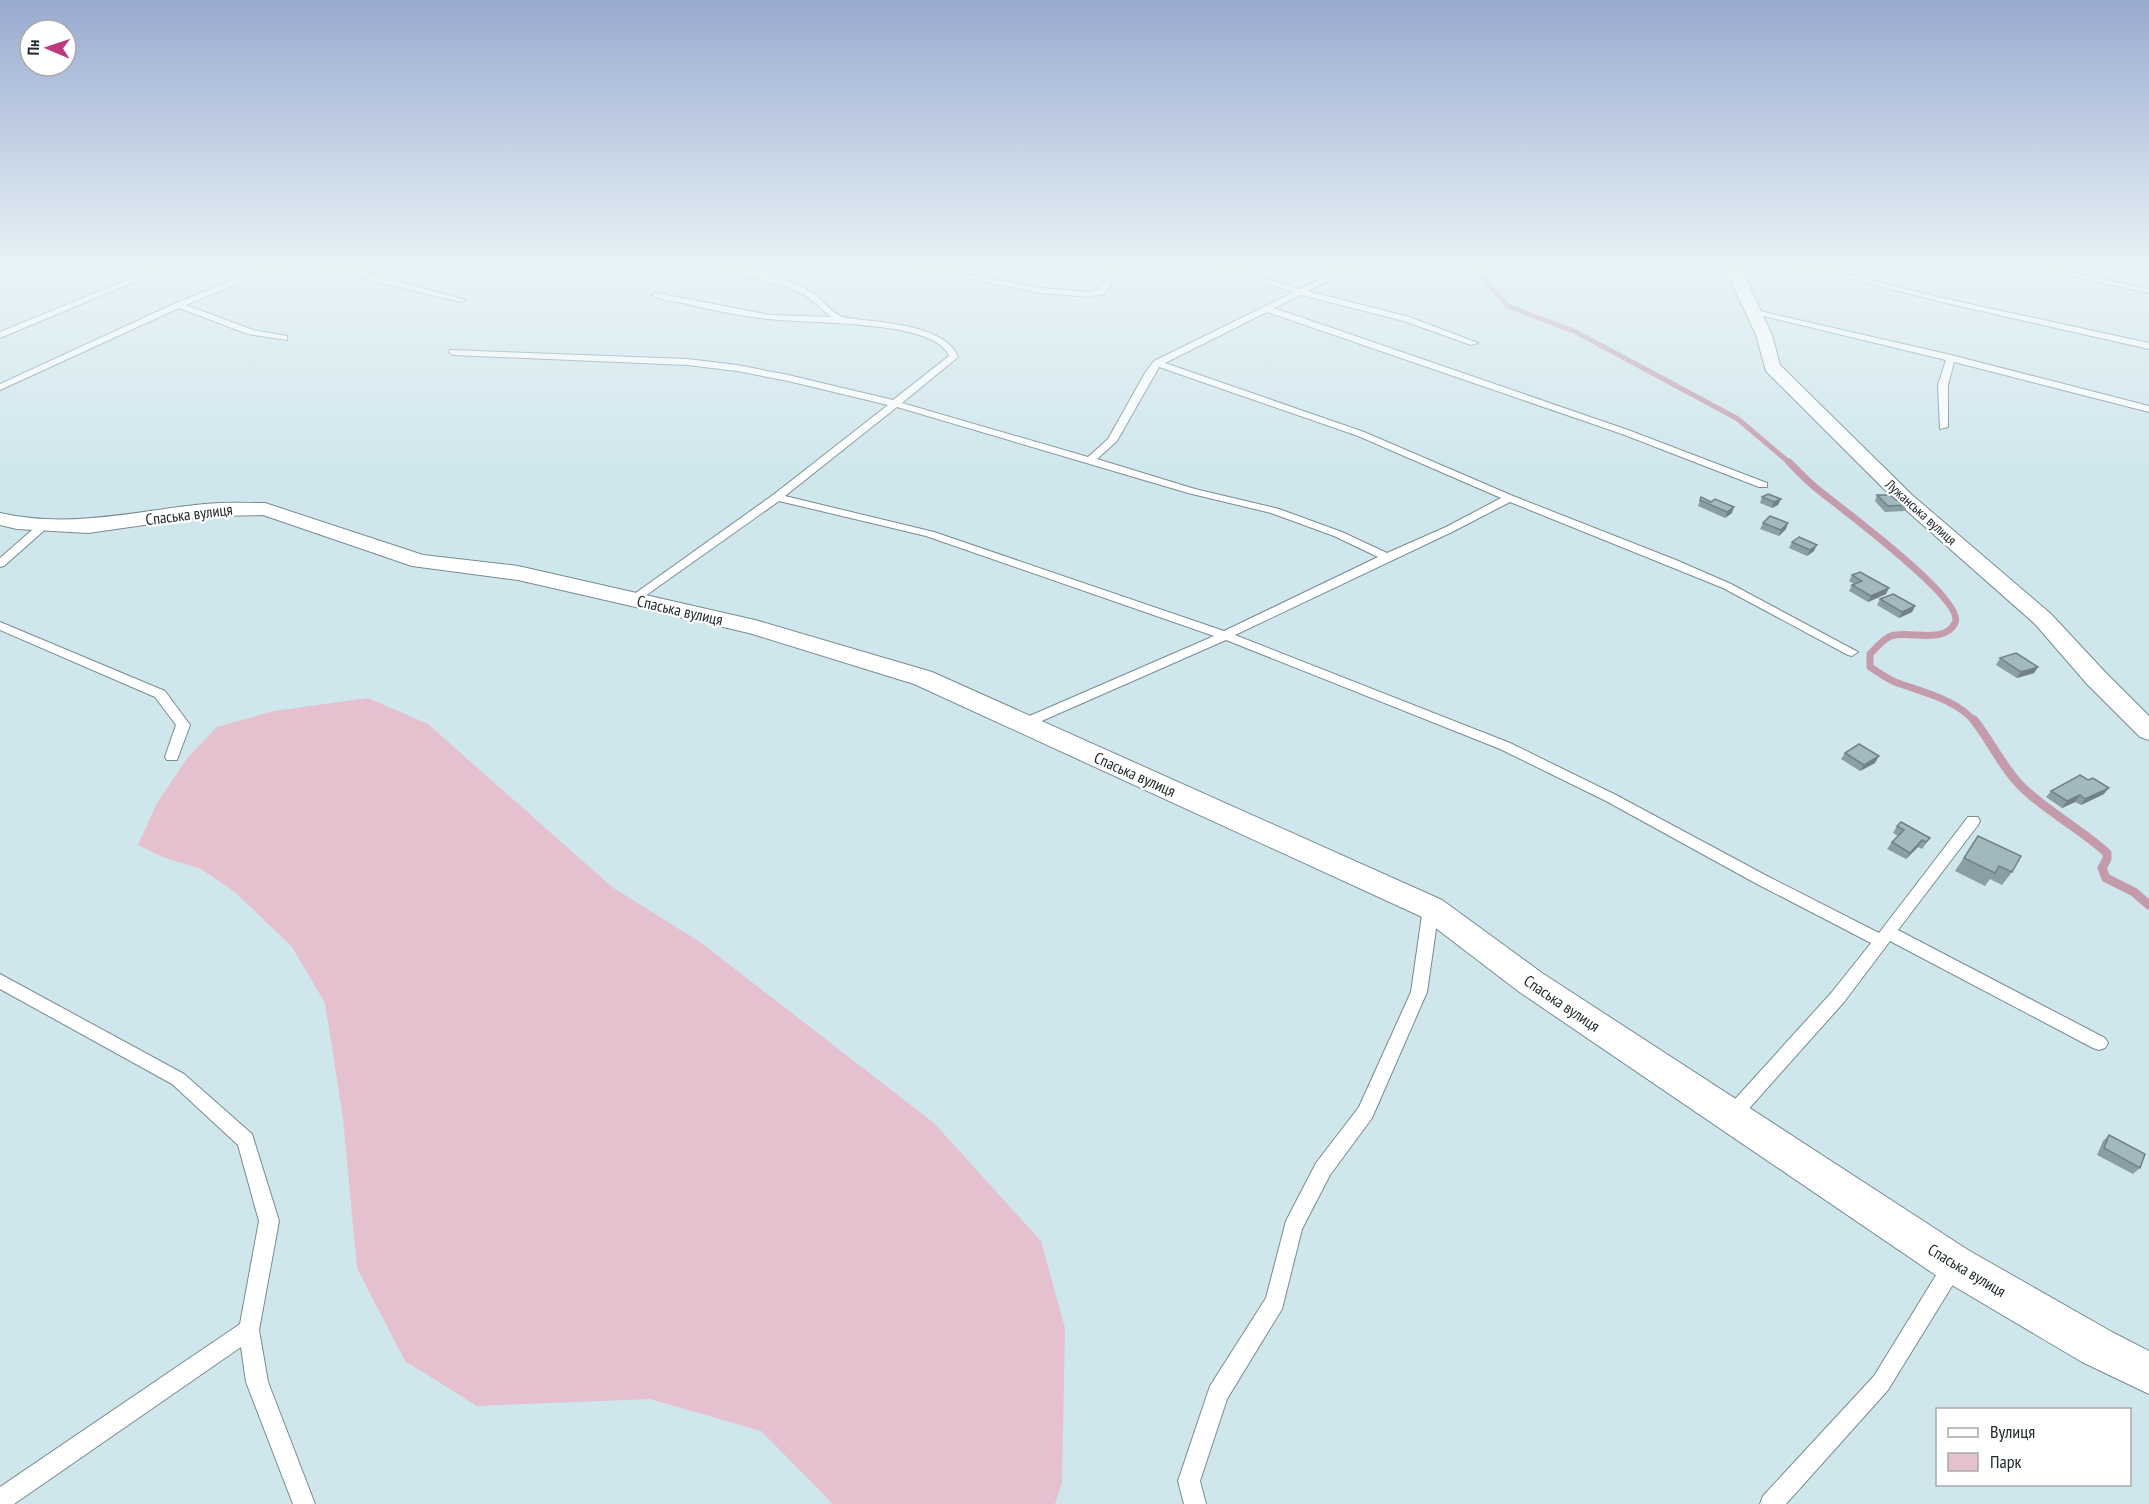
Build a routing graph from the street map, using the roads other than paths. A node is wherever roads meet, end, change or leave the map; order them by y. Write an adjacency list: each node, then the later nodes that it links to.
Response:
1 (112, 336): 16 (lane)
2 (274, 336): 10 (lane)
3 (924, 336): 17 (lane)
4 (1212, 336): 15 (lane)
5 (1347, 336): 21 (lane)
6 (1455, 336): 11 (lane)
7 (1765, 336): 33 (street, Лужанська вулиця)
8 (1860, 336): 14 (lane)
9 (2105, 336): 12 (lane)
10 (284, 338)
11 (1474, 343)
12 (2149, 346)
13 (453, 352): 17 (lane)
14 (1951, 358): 18 (lane); 19 (lane)
15 (1157, 363): 20 (lane); 23 (lane)
16 (0, 387)
17 (895, 404): 20 (lane); 22 (lane)
18 (2149, 409)
19 (1943, 427)
20 (1089, 461): 26 (lane)
21 (1763, 485)
22 (777, 496): 28 (lane); 30 (lane)
23 (1509, 498): 26 (lane); 31 (lane)
24 (0, 519): 25 (street, Спаська вулиця)
25 (44, 525): 27 (lane); 28 (street, Спаська вулиця)
26 (1387, 556): 30 (lane)
27 (0, 564)
28 (634, 599): 32 (street, Спаська вулиця)
29 (0, 626): 34 (lane)
30 (1226, 636): 32 (lane); 37 (lane)
31 (1852, 652)
32 (1023, 724): 36 (street, Спаська вулиця)
33 (2149, 731)
34 (172, 758)
35 (1972, 821): 37 (lane)
36 (1431, 908): 40 (street, Спаська вулиця); 46 (lane)
37 (1884, 936): 39 (lane); 40 (lane)
38 (0, 981): 42 (lane)
39 (2099, 1043)
40 (1732, 1114): 41 (street, Спаська вулиця)
41 (1954, 1264): 43 (street, Спаська вулиця); 47 (lane)
42 (249, 1330): 44 (lane); 45 (lane)
43 (2149, 1373)
44 (0, 1500)
45 (304, 1504)
46 (1195, 1504)
47 (1771, 1504)

